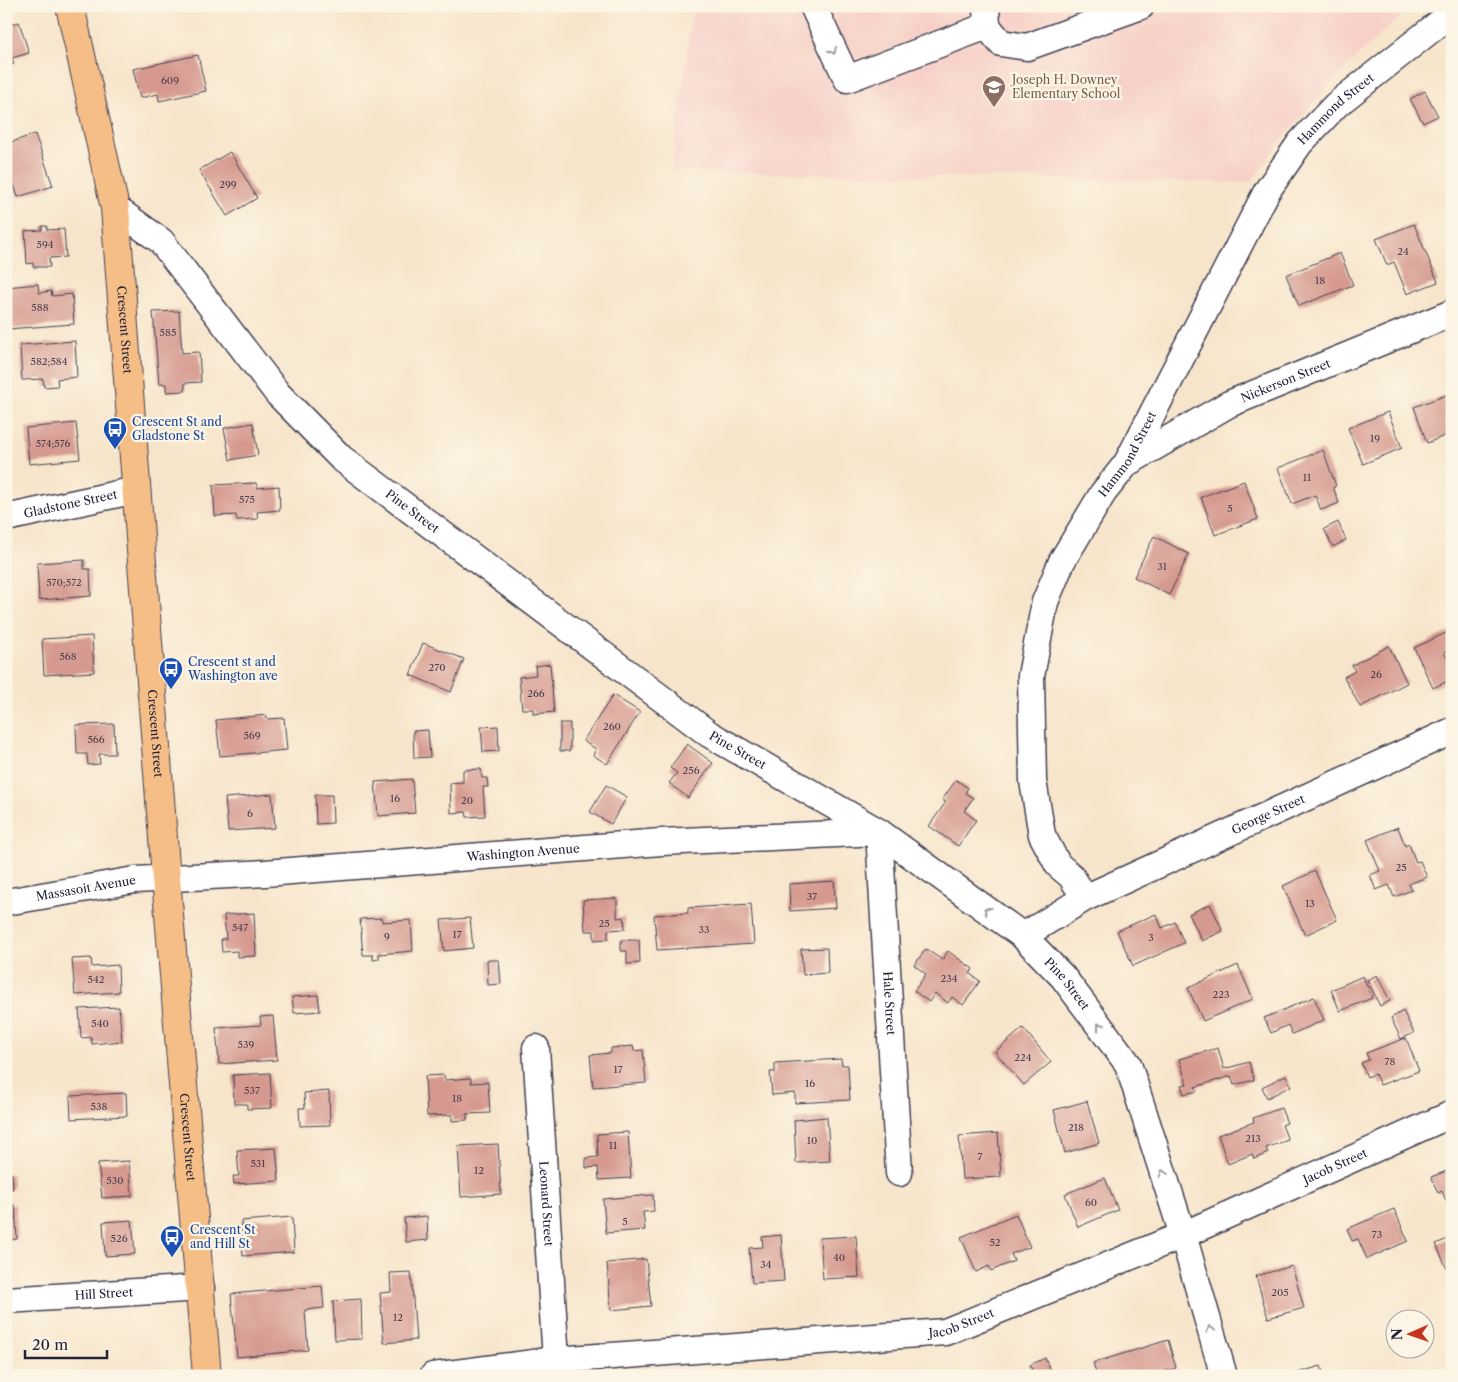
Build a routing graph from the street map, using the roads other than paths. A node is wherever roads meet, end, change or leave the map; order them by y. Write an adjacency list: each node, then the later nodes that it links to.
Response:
1 (70, 6): 6 (main road, Crescent Street)
2 (813, 6): 5 (street, one-way to 5)
3 (1141, 6): 5 (street)
4 (1452, 13): 8 (street, Hammond Street)
5 (986, 16)
6 (115, 208): 9 (main road, Crescent Street); 12 (street, Pine Street)
7 (1452, 313): 8 (street, Nickerson Street)
8 (1128, 463): 14 (street, Hammond Street)
9 (136, 490): 10 (street, Gladstone Street); 13 (main road, Crescent Street)
10 (6, 518)
11 (1452, 731): 14 (street, George Street)
12 (879, 832): 13 (street, Washington Avenue); 16 (street, Pine Street, one-way to 12); 19 (street, Hale Street)
13 (166, 878): 15 (street, Massasoit Avenue); 21 (main road, Crescent Street)
14 (1085, 898): 16 (street)
15 (6, 902)
16 (1023, 936): 20 (street, Pine Street, one-way to 16)
17 (536, 1048): 23 (street, Leonard Street)
18 (1452, 1114): 20 (street, Jacob Street)
19 (899, 1173)
20 (1183, 1235): 23 (street, Jacob Street); 26 (street, Pine Street, one-way to 20)
21 (201, 1288): 22 (street, Hill Street); 24 (main road, Crescent Street)
22 (6, 1300)
23 (556, 1360): 25 (street, Jacob Street)
24 (207, 1376)
25 (433, 1376)
26 (1224, 1376)

